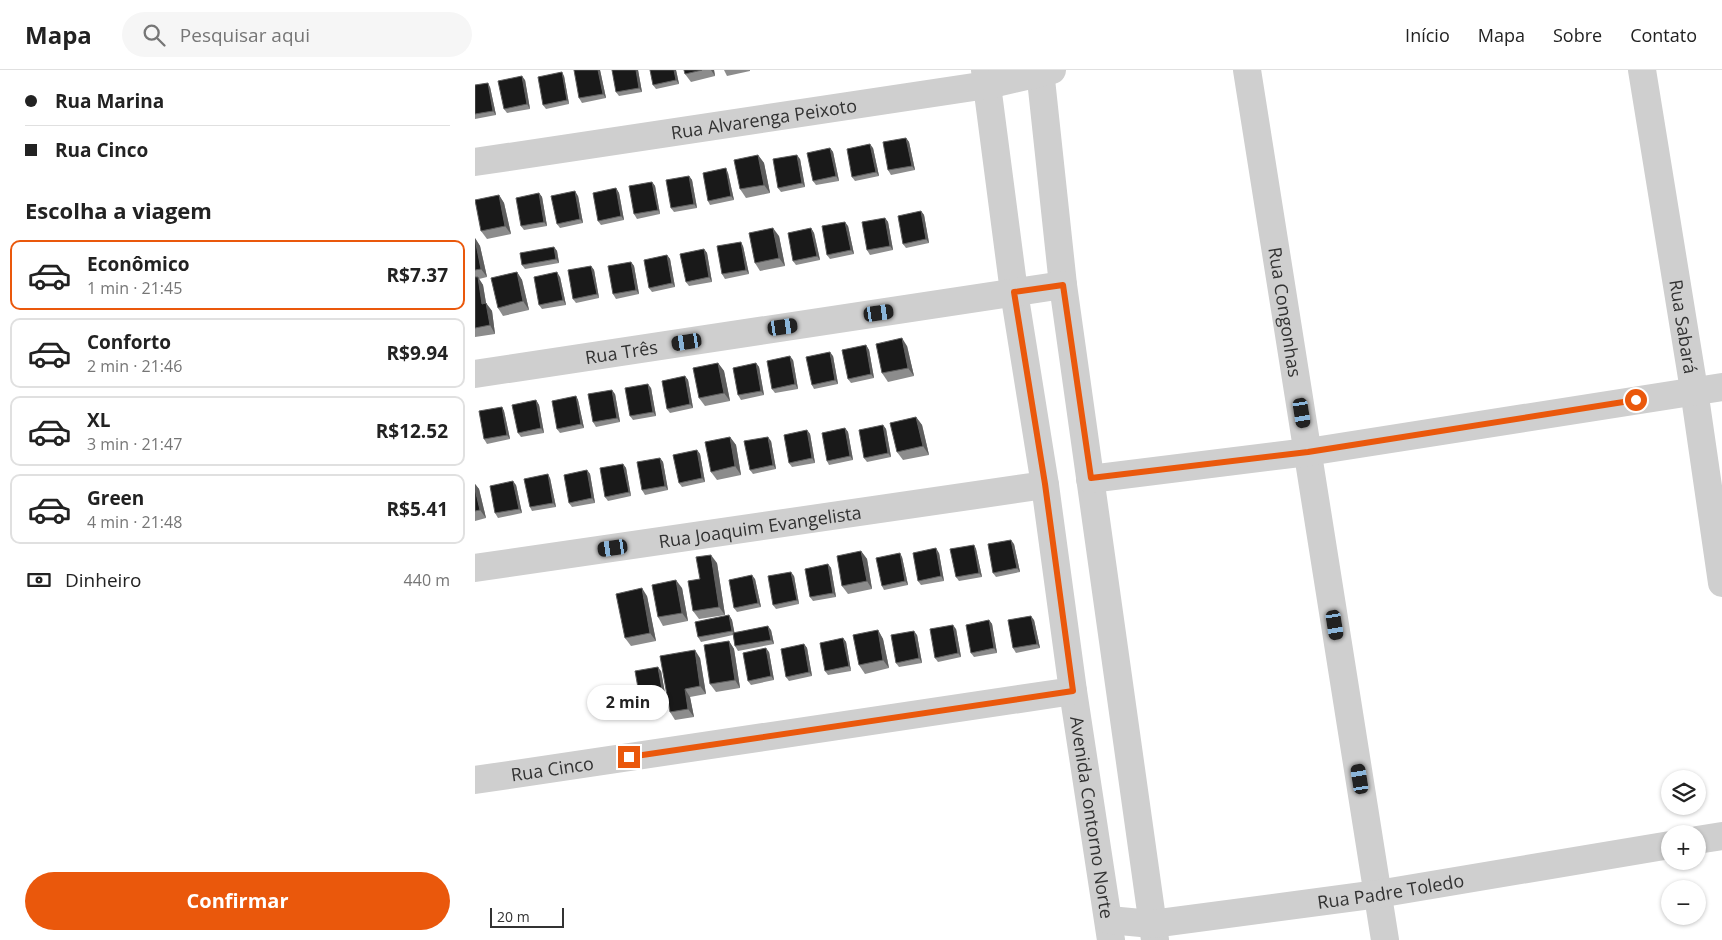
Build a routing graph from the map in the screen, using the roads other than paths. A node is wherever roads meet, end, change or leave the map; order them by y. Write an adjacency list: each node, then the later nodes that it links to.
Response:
1 (1247, 70): 11 (street, Rua Congonhas)
2 (1642, 70): 10 (street, Rua Sabará)
3 (1044, 71): 4 (street, Rua Alvarenga Peixoto); 6 (street)
4 (986, 78): 5 (street, Rua Alvarenga Peixoto); 7 (street, Avenida Contorno Norte)
5 (475, 162)
6 (1063, 285): 7 (street, Rua Três); 12 (street)
7 (1014, 292): 8 (street, Rua Três); 13 (street, Avenida Contorno Norte)
8 (475, 374)
9 (1722, 387): 10 (street)
10 (1694, 390): 11 (street); 15 (street, Rua Sabará)
11 (1308, 452): 12 (street); 21 (street, Rua Congonhas)
12 (1091, 478): 23 (street)
13 (1045, 484): 14 (street, Rua Joaquim Evangelista); 16 (street, Avenida Contorno Norte)
14 (475, 568)
15 (1722, 583)
16 (1073, 691): 17 (street, Rua Cinco); 22 (street, Avenida Contorno Norte)
17 (475, 780)
18 (1722, 836): 19 (street)
19 (1706, 839)
20 (1661, 847): 21 (street, Rua Padre Toledo)
21 (1378, 894): 23 (street, Rua Padre Toledo); 24 (street, Rua Congonhas)
22 (1110, 930): 23 (street, Rua Padre Toledo)
23 (1153, 932)
24 (1385, 940)

